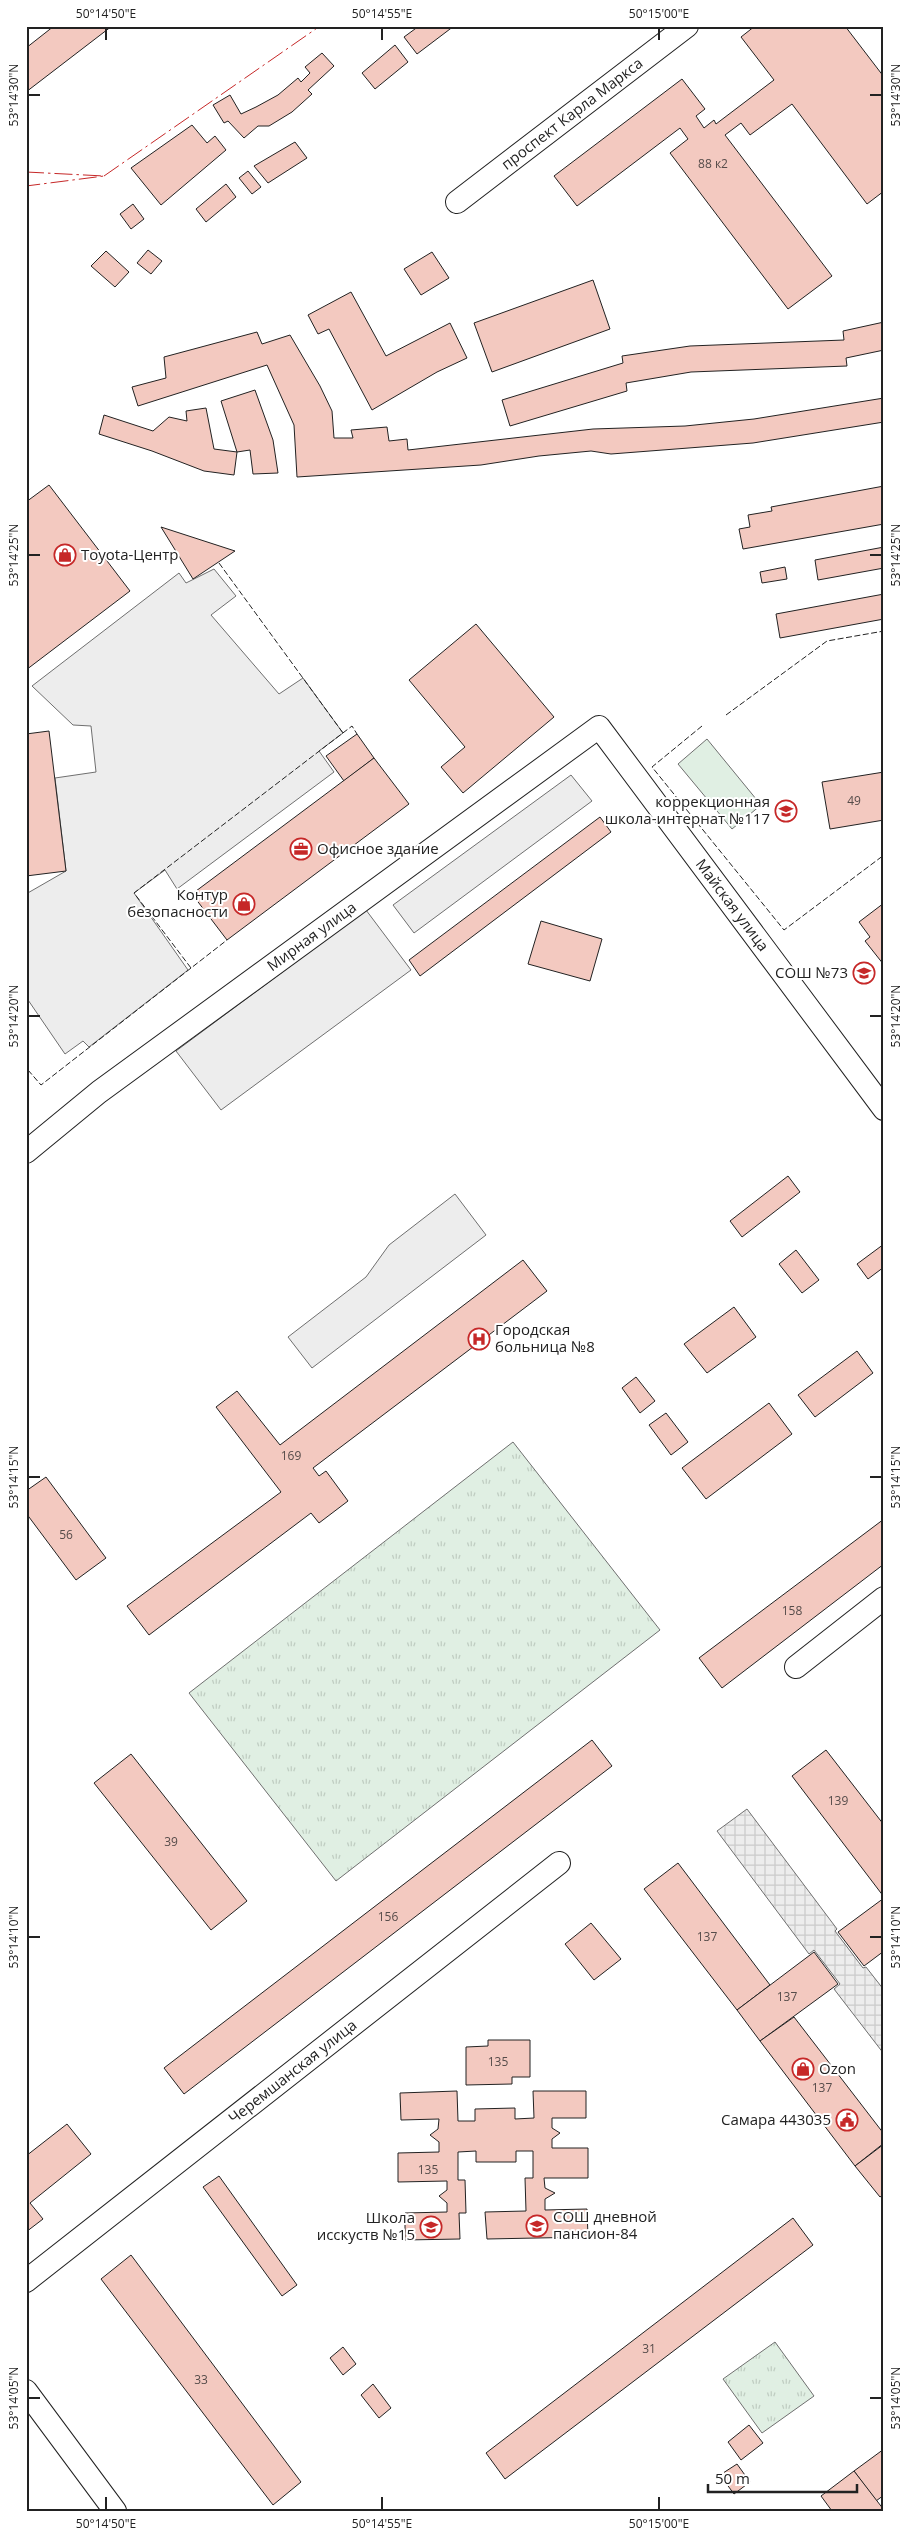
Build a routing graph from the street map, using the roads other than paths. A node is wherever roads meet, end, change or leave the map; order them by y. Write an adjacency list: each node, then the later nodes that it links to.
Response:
1 (687, 26): 2 (street, проспект Карла Маркса)
2 (457, 202)
3 (600, 727): 4 (street, Майская улица); 5 (street, Мирная улица)
4 (884, 1109)
5 (26, 1152)
6 (884, 1598): 7 (street)
7 (796, 1667)
8 (559, 1863): 9 (street, Черемшанская улица)
9 (26, 2281)
10 (26, 2391): 11 (street)
11 (115, 2511)

